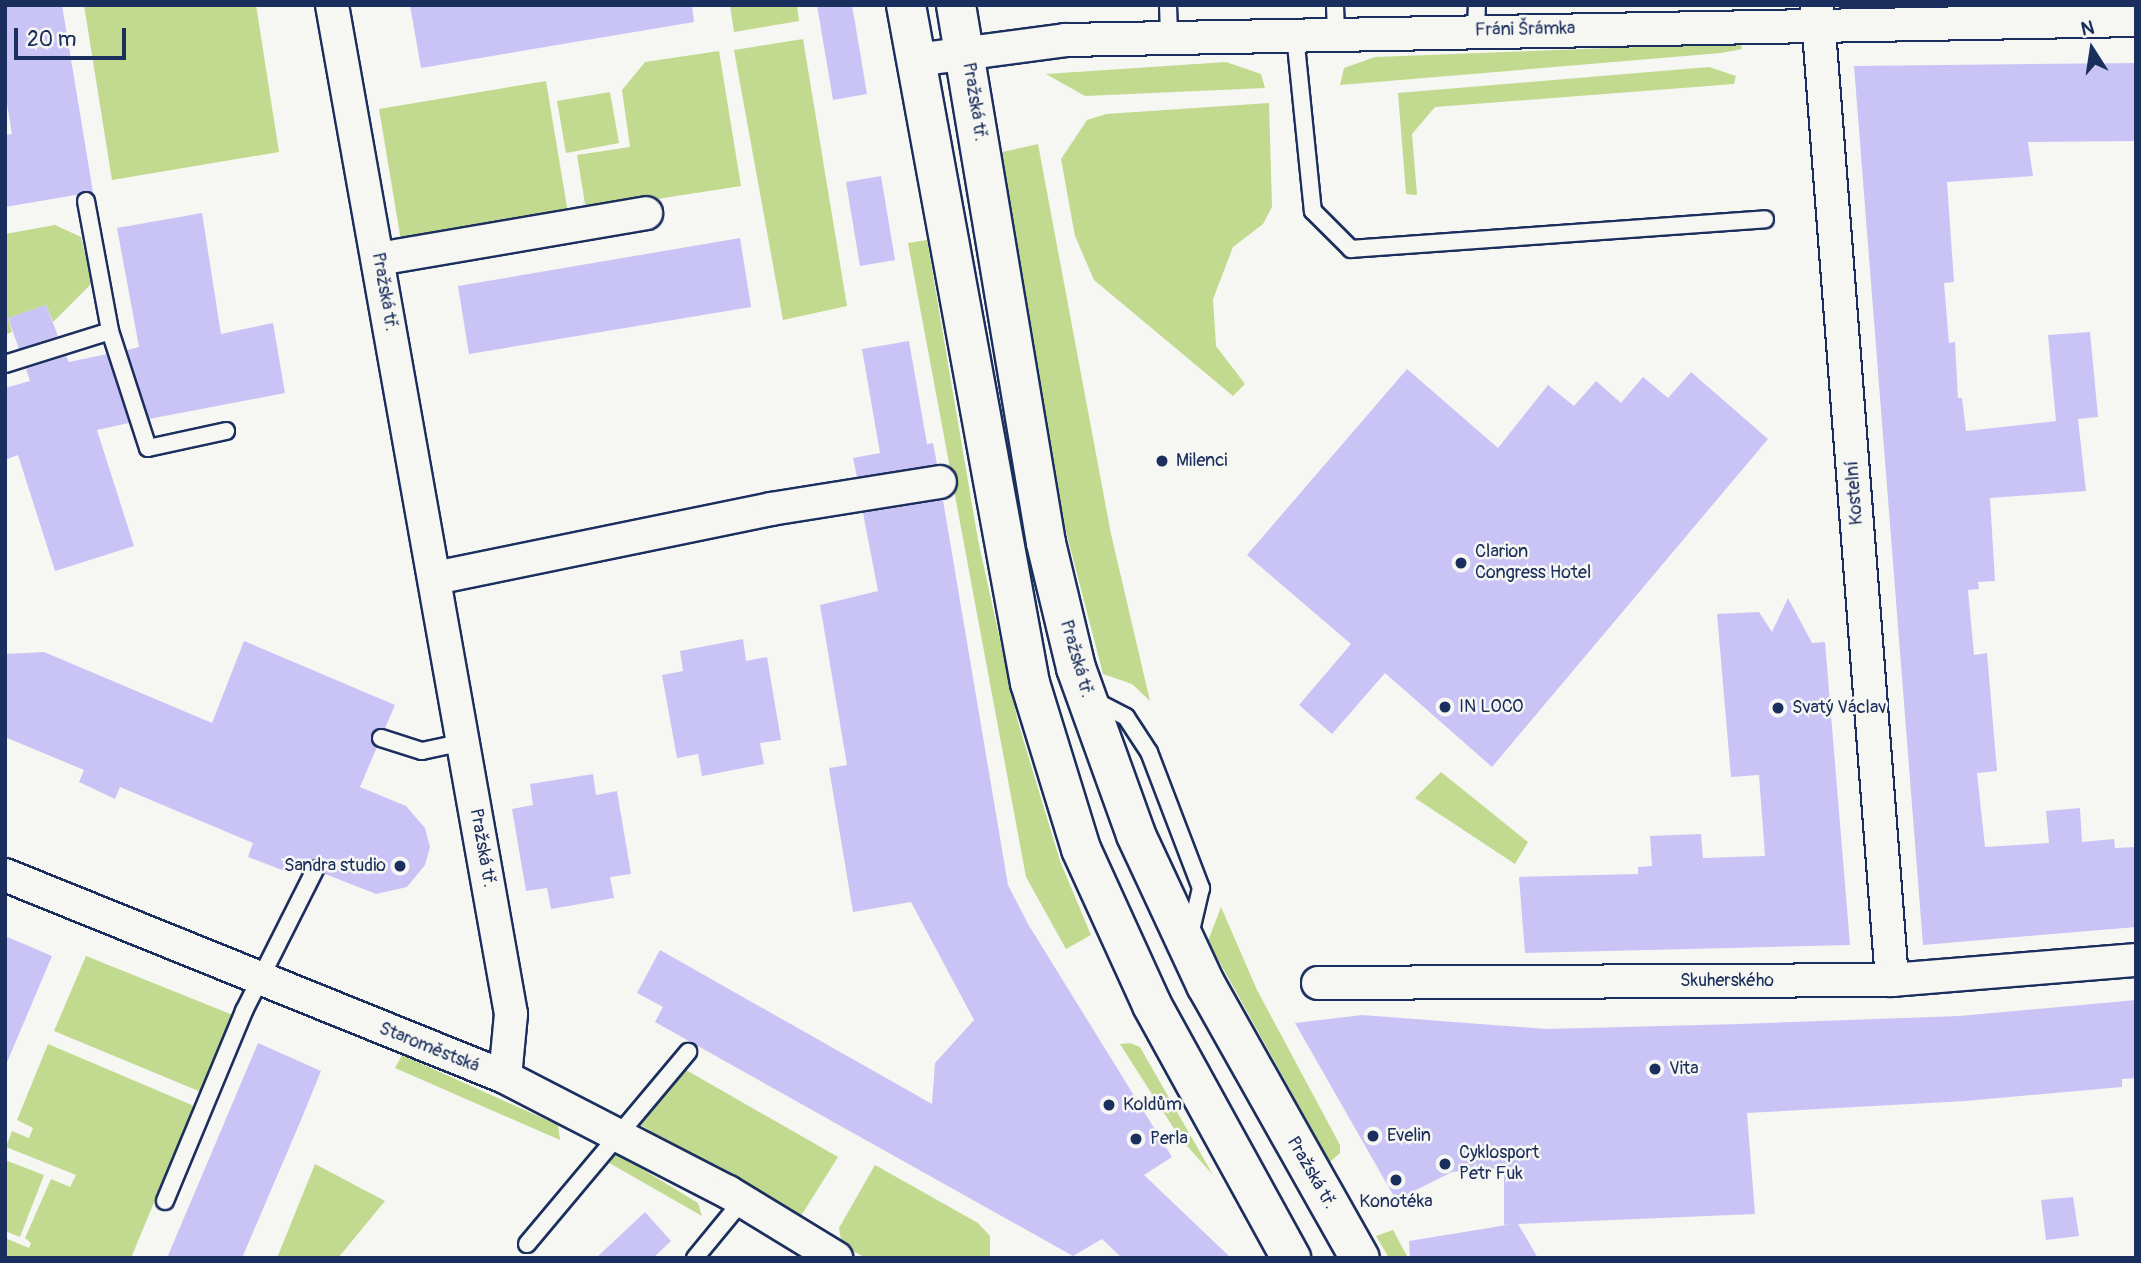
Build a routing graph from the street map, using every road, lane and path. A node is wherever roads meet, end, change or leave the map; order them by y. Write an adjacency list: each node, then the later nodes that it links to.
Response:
1 (332, 5): 16 (street, Pražská tř.)
2 (906, 5): 12 (street)
3 (956, 5): 11 (street, Pražská tř.)
4 (1168, 5): 10 (lane)
5 (1818, 15): 6 (street, Fráni Šrámka); 8 (street, Fráni Šrámka); 28 (street, Kostelní)
6 (1476, 18): 7 (street, Fráni Šrámka)
7 (1336, 19): 9 (street, Fráni Šrámka)
8 (2136, 20)
9 (1295, 35): 10 (street, Fráni Šrámka); 15 (lane)
10 (1169, 38): 11 (street, Fráni Šrámka)
11 (965, 51): 12 (street, Fráni Šrámka); 39 (street, Pražská tř.)
12 (916, 60): 38 (street)
13 (86, 201): 17 (lane)
14 (646, 214): 16 (street)
15 (1765, 219)
16 (378, 259): 21 (street, Pražská tř.)
17 (110, 331): 18 (lane); 19 (lane)
18 (5, 364)
19 (226, 431)
20 (940, 482): 21 (street)
21 (435, 578): 23 (street, Pražská tř.)
22 (381, 738): 23 (lane)
23 (464, 742): 31 (street, Pražská tř.)
24 (315, 870): 27 (lane)
25 (5, 875): 27 (street, Staroměstská)
26 (2136, 960): 28 (street, Skuherského)
27 (259, 978): 31 (street, Staroměstská); 33 (lane)
28 (1892, 980): 29 (street, Skuherského)
29 (1318, 983)
30 (688, 1052): 32 (lane)
31 (505, 1077): 32 (street, Staroměstská)
32 (615, 1134): 34 (street, Staroměstská); 35 (lane)
33 (165, 1201)
34 (742, 1201): 36 (lane); 37 (street, Staroměstská)
35 (527, 1244)
36 (695, 1258)
37 (835, 1258)
38 (1291, 1258)
39 (1360, 1258)

